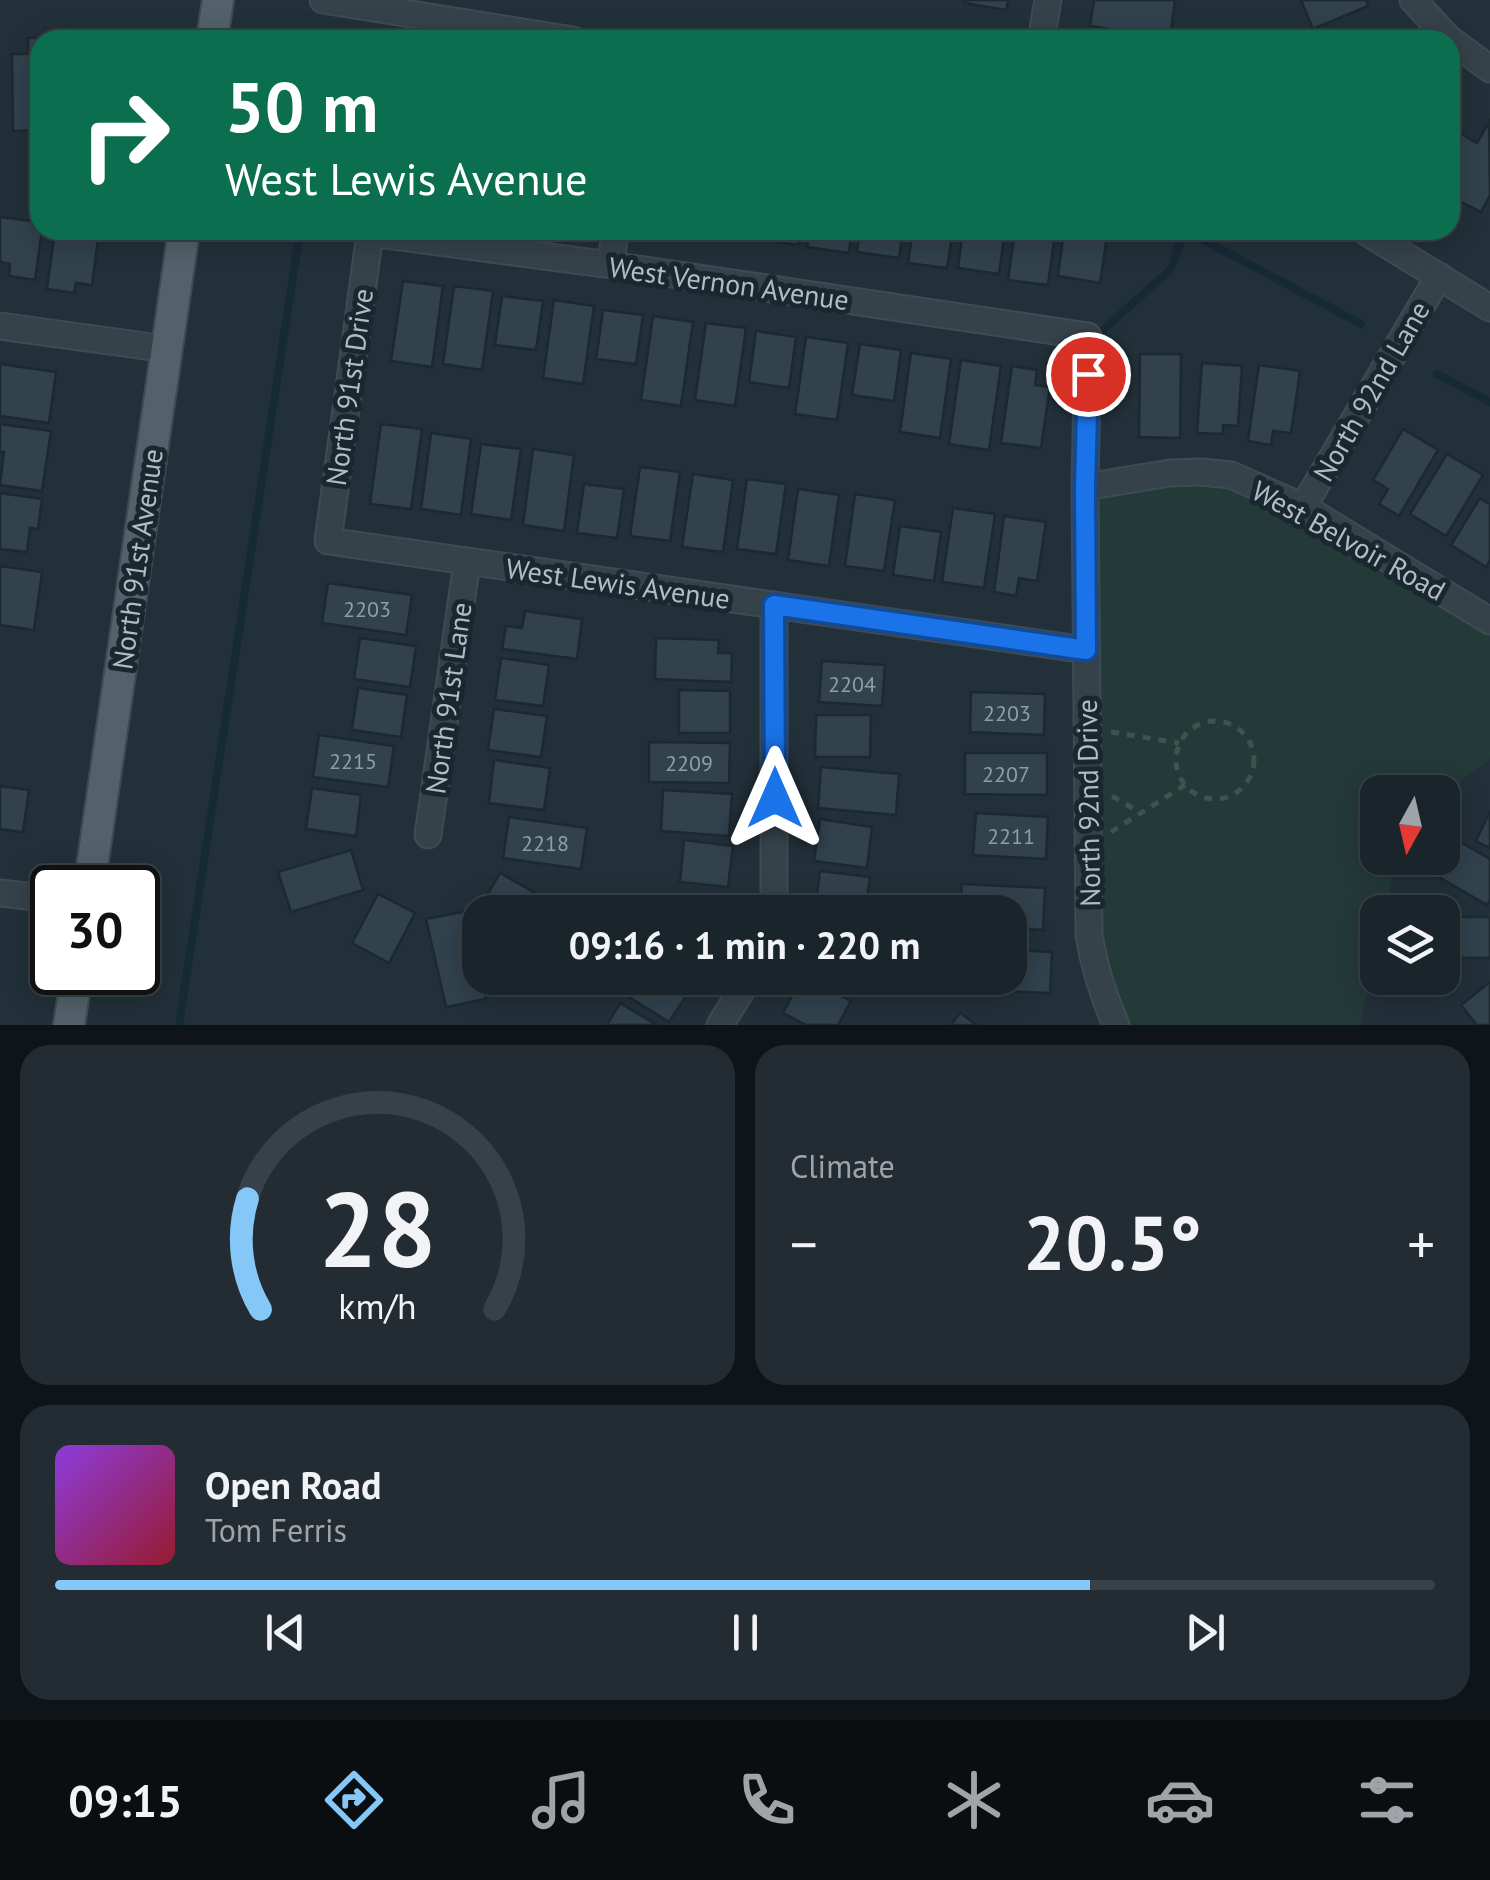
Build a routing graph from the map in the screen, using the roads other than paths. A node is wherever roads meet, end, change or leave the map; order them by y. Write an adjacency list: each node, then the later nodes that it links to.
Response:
1 (218, 0): 5 (main road)
2 (323, 0): 6 (street)
3 (1048, 0): 7 (street)
4 (1413, 1): 8 (street)
5 (214, 30)
6 (510, 30)
7 (1043, 30)
8 (1440, 30)
9 (1460, 47): 10 (street)
10 (1490, 70)
11 (183, 240): 21 (main road, North 91st Avenue)
12 (369, 240): 24 (street, North 91st Drive)
13 (423, 240): 16 (street, West Vernon Avenue)
14 (615, 240): 16 (street)
15 (1380, 240): 17 (street)
16 (611, 265): 20 (street, West Vernon Avenue)
17 (1439, 276): 18 (street); 23 (street, North 92nd Lane)
18 (1490, 308)
19 (0, 326): 21 (street)
20 (1088, 336): 22 (street, North 92nd Drive)
21 (167, 348): 30 (main road, North 91st Avenue)
22 (1085, 487): 23 (street, West Belvoir Road); 28 (street, North 92nd Drive)
23 (1303, 506): 27 (street, West Belvoir Road)
24 (328, 542): 25 (street, West Lewis Avenue)
25 (467, 562): 26 (street, West Lewis Avenue); 29 (street, North 91st Lane)
26 (774, 605): 28 (street, West Lewis Avenue); 32 (street)
27 (1490, 621)
28 (1086, 650): 38 (street, North 92nd Drive)
29 (428, 834)
30 (92, 865)
31 (0, 893): 33 (street)
32 (774, 895)
33 (30, 897)
34 (74, 995): 36 (main road)
35 (739, 995): 37 (street)
36 (69, 1025)
37 (720, 1025)
38 (1116, 1025)

